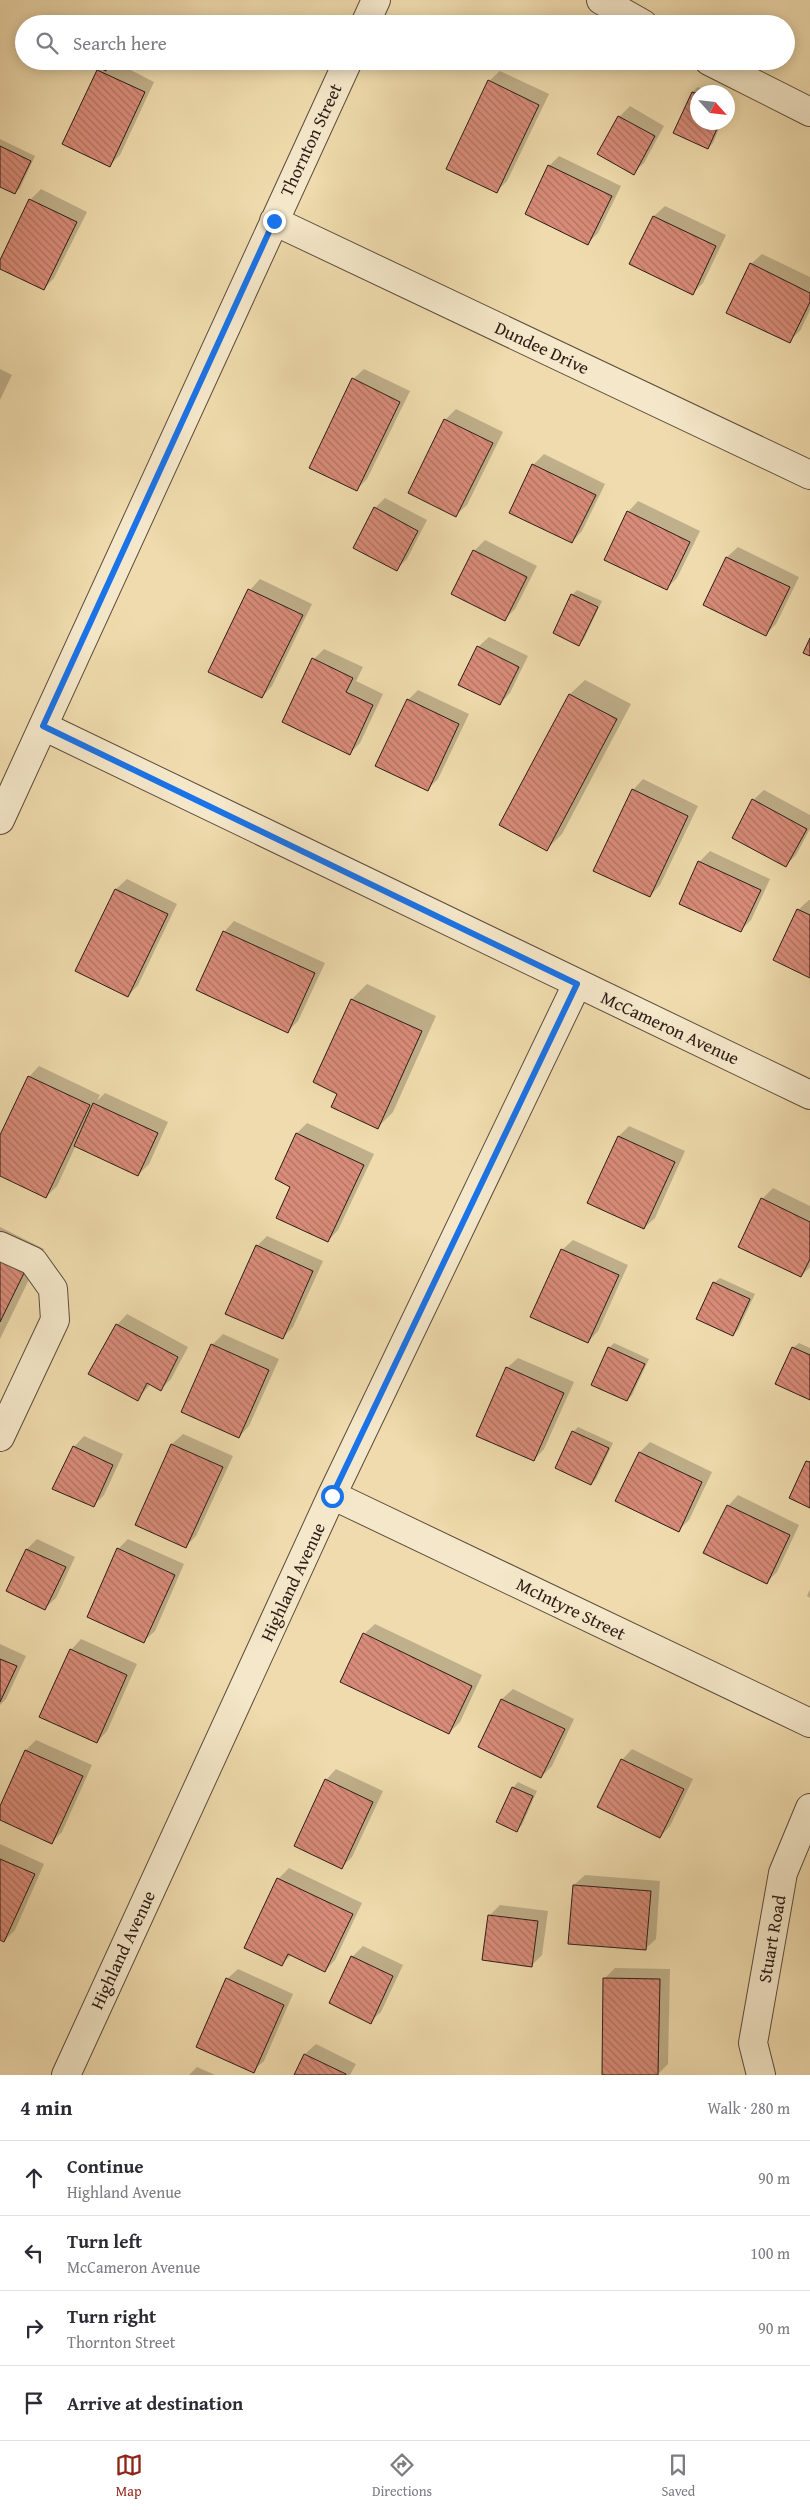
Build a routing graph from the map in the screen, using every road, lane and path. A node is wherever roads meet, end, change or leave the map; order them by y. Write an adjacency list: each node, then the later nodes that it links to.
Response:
1 (376, 0): 3 (street)
2 (601, 0): 4 (street)
3 (369, 15)
4 (627, 15)
5 (344, 70): 8 (street, Thornton Street)
6 (727, 70): 7 (street)
7 (810, 112)
8 (274, 221): 9 (street, Dundee Drive); 10 (street, Thornton Street)
9 (810, 475)
10 (43, 726): 11 (street, Thornton Street); 12 (street, McCameron Avenue)
11 (0, 820)
12 (577, 984): 13 (street, McCameron Avenue); 16 (street, Highland Avenue)
13 (810, 1095)
14 (0, 1246): 15 (street)
15 (0, 1437)
16 (332, 1496): 17 (street, McIntyre Street); 19 (street, Highland Avenue)
17 (810, 1724)
18 (810, 1808): 20 (street, Stuart Road)
19 (66, 2075)
20 (761, 2075)

